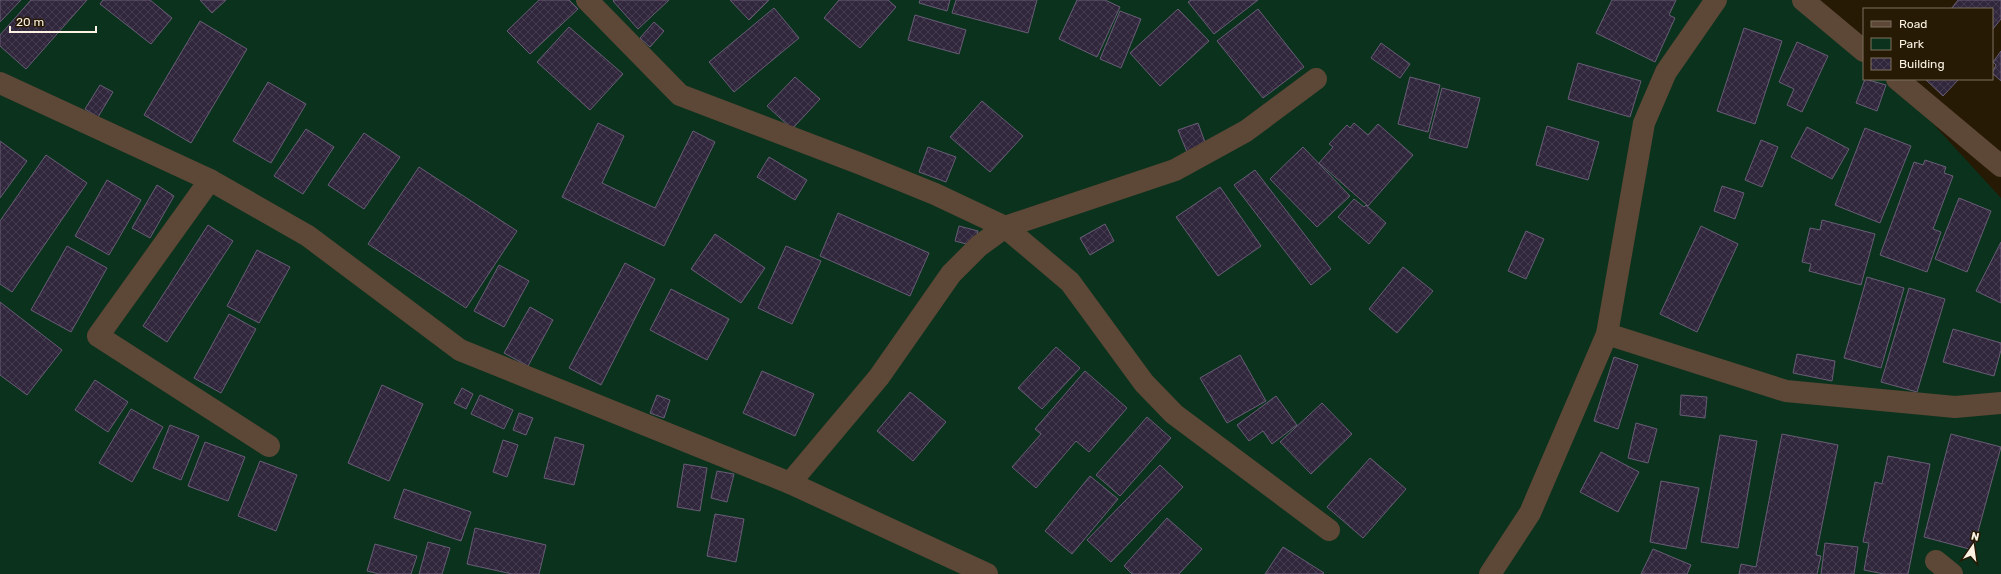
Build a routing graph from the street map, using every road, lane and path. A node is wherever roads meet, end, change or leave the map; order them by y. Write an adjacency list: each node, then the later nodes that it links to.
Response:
1 (586, 0): 10 (street)
2 (1716, 0): 11 (street)
3 (1803, 0): 4 (street)
4 (1863, 50)
5 (1316, 79): 10 (street)
6 (1898, 80): 8 (street)
7 (0, 83): 9 (street)
8 (2001, 166)
9 (210, 180): 13 (street); 14 (street)
10 (1005, 227): 14 (street); 15 (street)
11 (1607, 334): 12 (street); 17 (street)
12 (2001, 403)
13 (269, 446)
14 (790, 483): 16 (street)
15 (1329, 530)
16 (987, 574)
17 (1490, 574)

